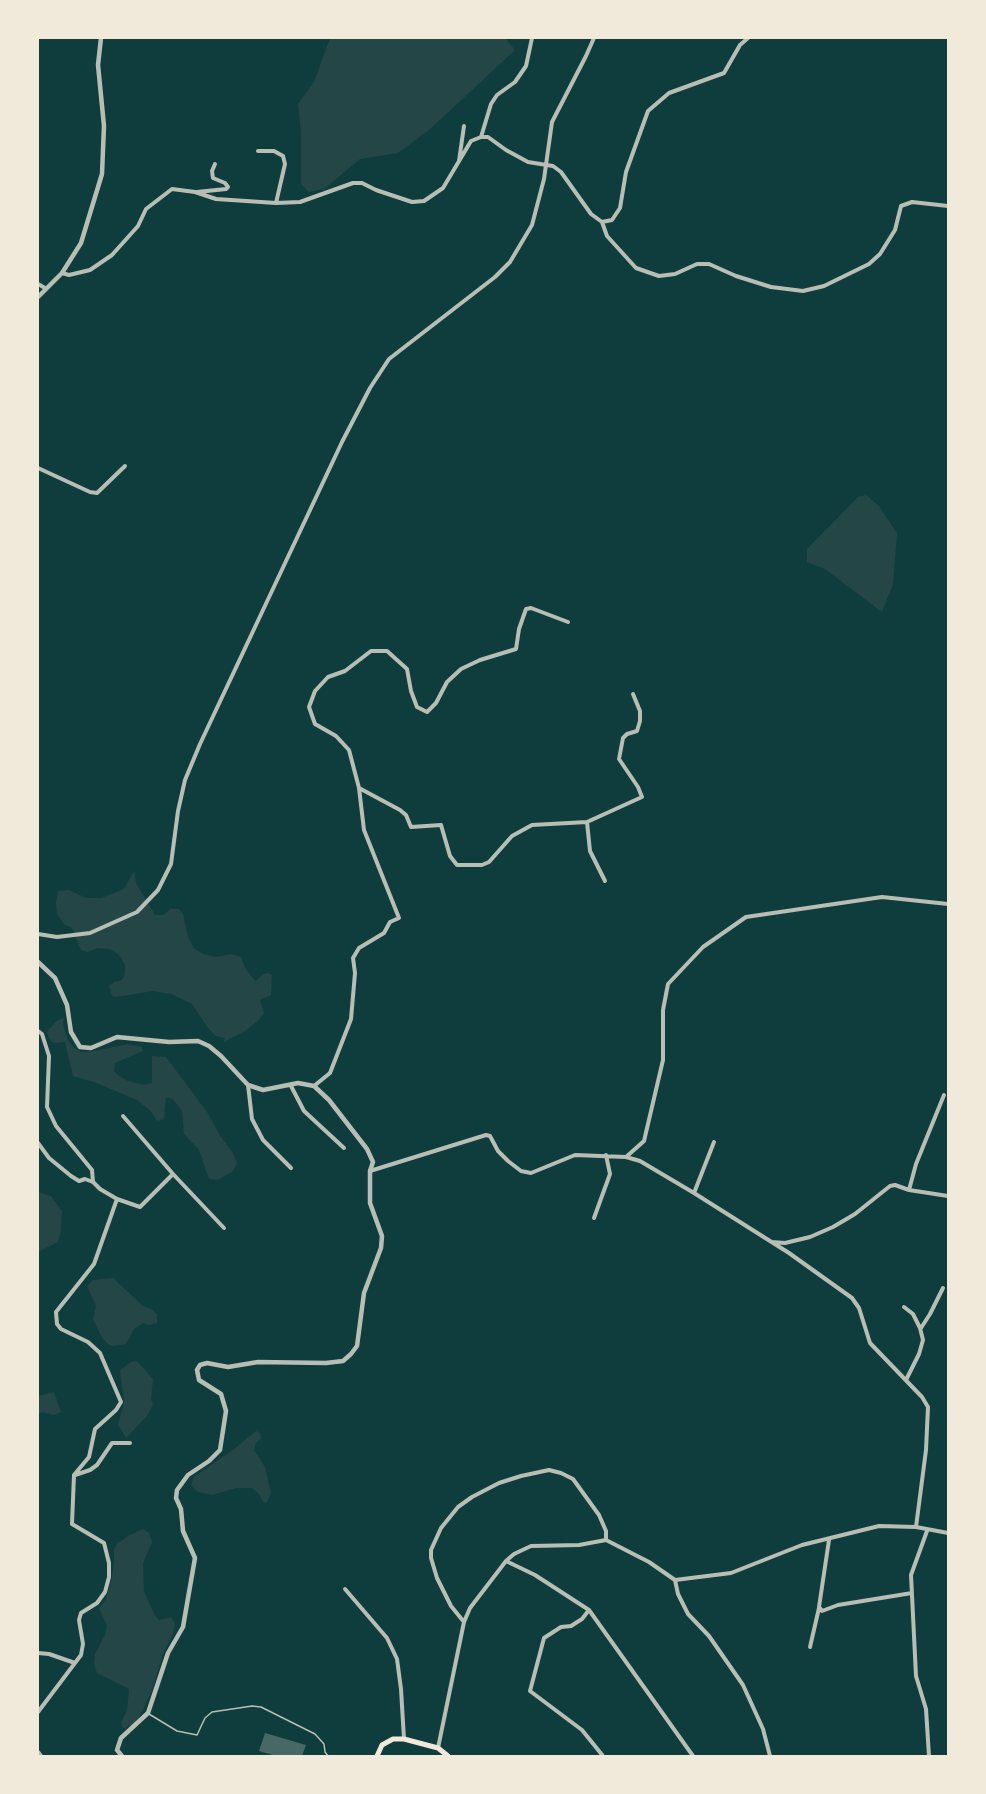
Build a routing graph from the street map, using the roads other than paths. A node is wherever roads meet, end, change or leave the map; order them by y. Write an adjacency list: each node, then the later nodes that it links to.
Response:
1 (101, 38): 15 (street)
2 (532, 38): 6 (street)
3 (594, 38): 10 (street)
4 (748, 38): 14 (street)
5 (464, 126): 9 (street)
6 (481, 137): 9 (street); 10 (street)
7 (258, 151): 12 (street)
8 (215, 164): 11 (street)
9 (458, 165): 12 (street)
10 (544, 166): 14 (street); 27 (street)
11 (195, 192): 12 (street); 15 (street)
12 (276, 203)
13 (948, 206): 14 (street)
14 (602, 222)
15 (62, 273): 17 (street)
16 (38, 284): 17 (street)
17 (45, 288): 18 (street)
18 (38, 297)
19 (125, 466): 20 (street)
20 (38, 468)
21 (568, 622): 23 (street)
22 (633, 694): 24 (street)
23 (359, 788): 24 (street); 32 (street)
24 (587, 822): 25 (street)
25 (605, 881)
26 (948, 904): 39 (street)
27 (38, 934)
28 (38, 962): 30 (street)
29 (38, 1031): 43 (street)
30 (248, 1085): 31 (street); 40 (street)
31 (291, 1086): 32 (street); 37 (street)
32 (314, 1086): 41 (street)
33 (944, 1095): 44 (street)
34 (123, 1116): 42 (street)
35 (714, 1142): 45 (street)
36 (38, 1143): 43 (street)
37 (344, 1148)
38 (606, 1155): 39 (street); 41 (street); 48 (street)
39 (626, 1157): 45 (street)
40 (291, 1168)
41 (370, 1172): 73 (street)
42 (172, 1174): 47 (street); 49 (street)
43 (93, 1182): 47 (street)
44 (909, 1190): 46 (street); 50 (street)
45 (694, 1193): 50 (street)
46 (948, 1196)
47 (117, 1199): 56 (street)
48 (594, 1218)
49 (224, 1228)
50 (768, 1241): 54 (street)
51 (943, 1288): 53 (street)
52 (904, 1306): 53 (street)
53 (920, 1328): 54 (street)
54 (906, 1380): 57 (street)
55 (130, 1443): 56 (street)
56 (74, 1475): 71 (street)
57 (916, 1527): 58 (street); 61 (street)
58 (927, 1531): 59 (street); 65 (street)
59 (948, 1533)
60 (606, 1540): 62 (street); 63 (street); 68 (street)
61 (829, 1540): 63 (street); 66 (street)
62 (506, 1561): 67 (street); 68 (street)
63 (675, 1580): 84 (street)
64 (345, 1589): 74 (street)
65 (912, 1593): 66 (street); 85 (street)
66 (819, 1607): 69 (street)
67 (589, 1610): 82 (street); 83 (street)
68 (464, 1622): 75 (street)
69 (810, 1647)
70 (38, 1653): 71 (street)
71 (75, 1663): 72 (street)
72 (38, 1712)
73 (148, 1713): 78 (street); 79 (lane)
74 (404, 1739): 75 (main road); 80 (main road)
75 (438, 1748): 81 (main road)
76 (38, 1752): 77 (street)
77 (41, 1756)
78 (122, 1756)
79 (328, 1756)
80 (377, 1756)
81 (448, 1756)
82 (603, 1756)
83 (693, 1756)
84 (770, 1756)
85 (929, 1756)

